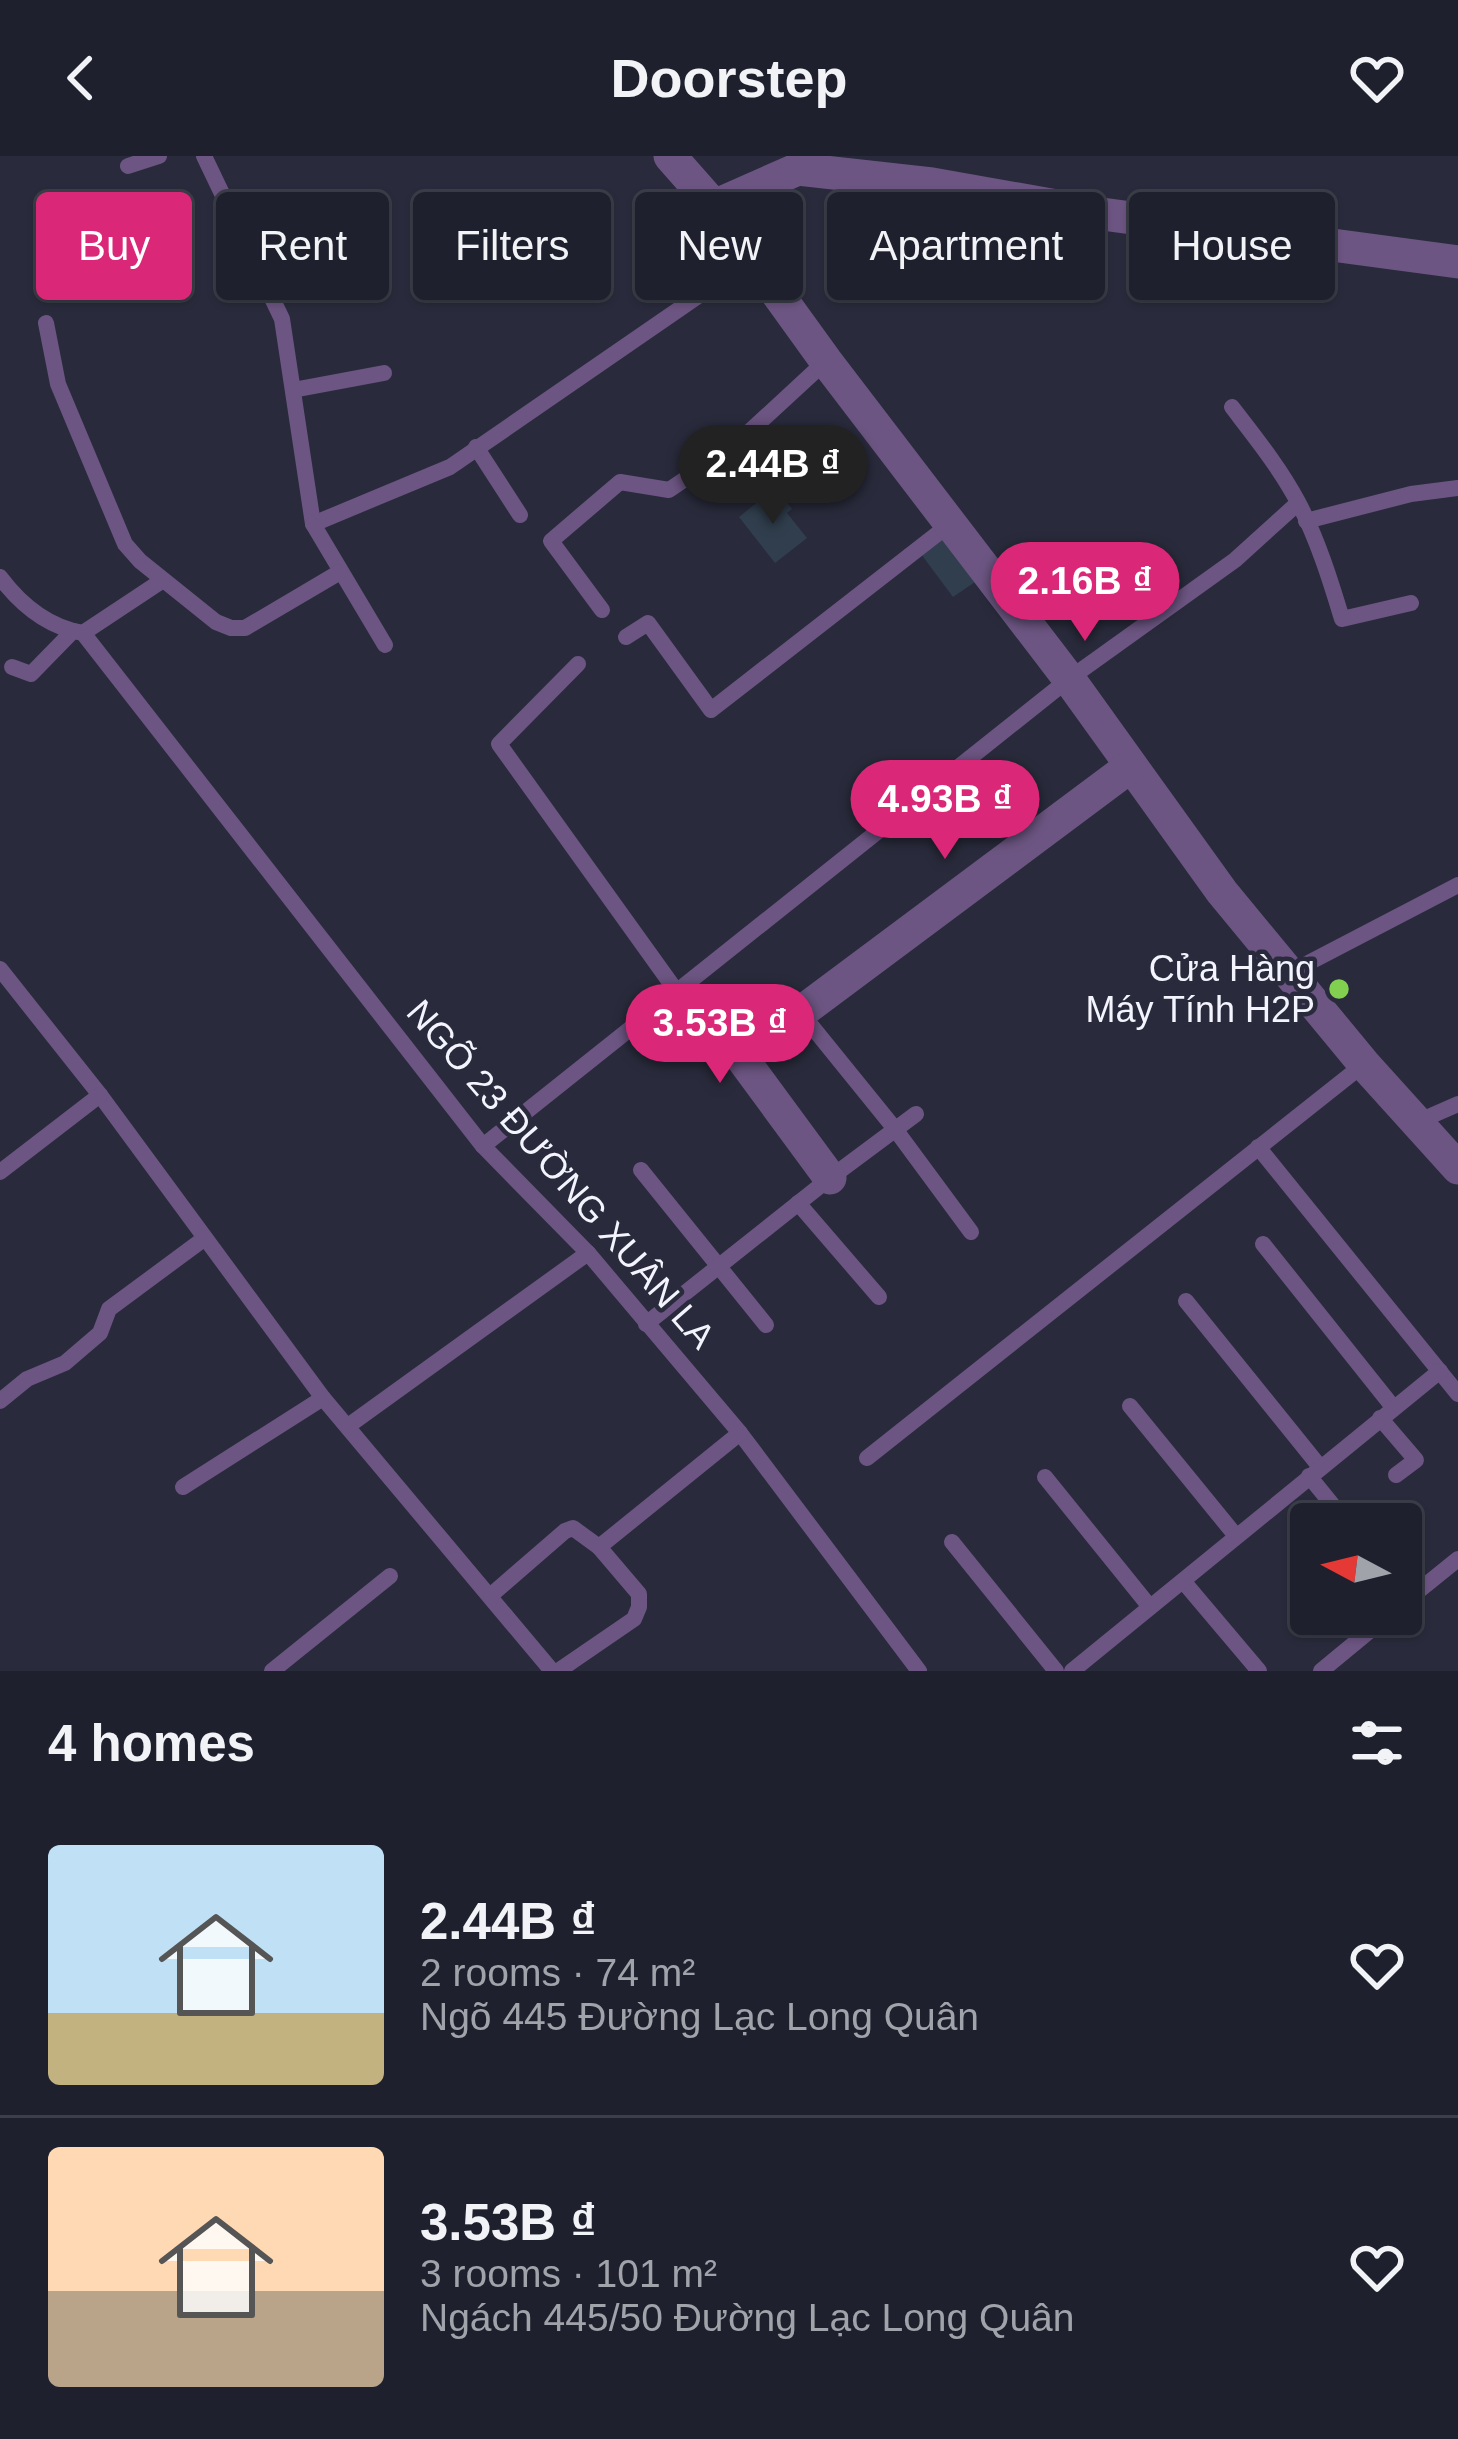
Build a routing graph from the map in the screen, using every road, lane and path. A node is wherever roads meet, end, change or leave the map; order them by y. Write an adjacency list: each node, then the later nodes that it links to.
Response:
1 (159, 156): 4 (lane)
2 (204, 156): 13 (lane)
3 (670, 156): 5 (street)
4 (128, 166)
5 (702, 192)
6 (746, 192): 7 (street)
7 (1458, 262)
8 (693, 300): 15 (lane)
9 (781, 300): 11 (street)
10 (46, 322): 23 (lane)
11 (826, 361): 20 (street); 25 (lane)
12 (384, 374): 13 (lane)
13 (292, 390): 19 (lane)
14 (1232, 406): 17 (lane)
15 (476, 448): 18 (lane); 19 (lane)
16 (1458, 488): 17 (lane)
17 (1302, 512): 24 (lane); 31 (lane)
18 (520, 514)
19 (313, 524): 21 (lane)
20 (950, 524): 27 (lane); 31 (street)
21 (340, 572): 23 (lane); 28 (lane)
22 (0, 577): 26 (lane, NGÕ 23 ĐƯỜNG XUÂN LA)
23 (164, 580): 26 (lane)
24 (1411, 604)
25 (602, 610)
26 (78, 632): 30 (lane); 44 (lane, NGÕ 23 ĐƯỜNG XUÂN LA)
27 (626, 637)
28 (385, 645)
29 (578, 664): 36 (lane)
30 (12, 667)
31 (1069, 680): 32 (street); 36 (lane)
32 (1131, 766): 35 (street); 37 (street)
33 (1458, 885): 35 (lane)
34 (0, 969): 39 (lane)
35 (1291, 972): 38 (street)
36 (676, 992): 44 (lane)
37 (801, 1013): 43 (lane); 49 (street)
38 (1364, 1064): 42 (street); 45 (lane)
39 (100, 1095): 48 (lane); 52 (lane)
40 (1458, 1104): 42 (lane)
41 (916, 1114): 43 (lane)
42 (1417, 1122): 46 (street)
43 (895, 1129): 49 (lane); 51 (lane)
44 (483, 1145): 54 (lane, NGÕ 23 ĐƯỜNG XUÂN LA)
45 (1258, 1148): 60 (lane); 68 (lane)
46 (1458, 1168)
47 (641, 1170): 55 (lane)
48 (0, 1172)
49 (830, 1178): 50 (lane)
50 (798, 1203): 55 (lane); 56 (lane)
51 (971, 1232)
52 (205, 1238): 62 (lane); 63 (lane)
53 (1263, 1244): 65 (lane)
54 (588, 1253): 58 (lane, NGÕ 23 ĐƯỜNG XUÂN LA); 66 (lane)
55 (717, 1266): 58 (lane); 59 (lane)
56 (879, 1297)
57 (1186, 1301): 69 (lane)
58 (646, 1324): 67 (lane, NGÕ 23 ĐƯỜNG XUÂN LA)
59 (766, 1324)
60 (1440, 1371): 61 (lane); 65 (lane)
61 (1458, 1394)
62 (323, 1398): 66 (lane); 72 (lane)
63 (0, 1401)
64 (1130, 1406): 74 (lane)
65 (1387, 1412): 69 (lane); 70 (lane)
66 (348, 1426): 81 (lane)
67 (740, 1433): 76 (lane); 86 (lane, NGÕ 23 ĐƯỜNG XUÂN LA)
68 (867, 1458)
69 (1314, 1472): 73 (lane); 74 (lane)
70 (1396, 1475)
71 (1045, 1477): 82 (lane)
72 (183, 1487)
73 (1334, 1503)
74 (1236, 1536): 79 (lane)
75 (952, 1542): 87 (lane)
76 (599, 1547): 81 (lane); 85 (lane)
77 (1455, 1567): 80 (lane)
78 (390, 1576): 84 (lane)
79 (1183, 1581): 82 (lane); 89 (lane)
80 (1422, 1587)
81 (490, 1596): 85 (lane)
82 (1150, 1607): 88 (lane)
83 (1365, 1635): 90 (lane)
84 (272, 1671)
85 (555, 1671)
86 (919, 1671)
87 (1057, 1671)
88 (1072, 1671)
89 (1258, 1671)
90 (1321, 1671)

